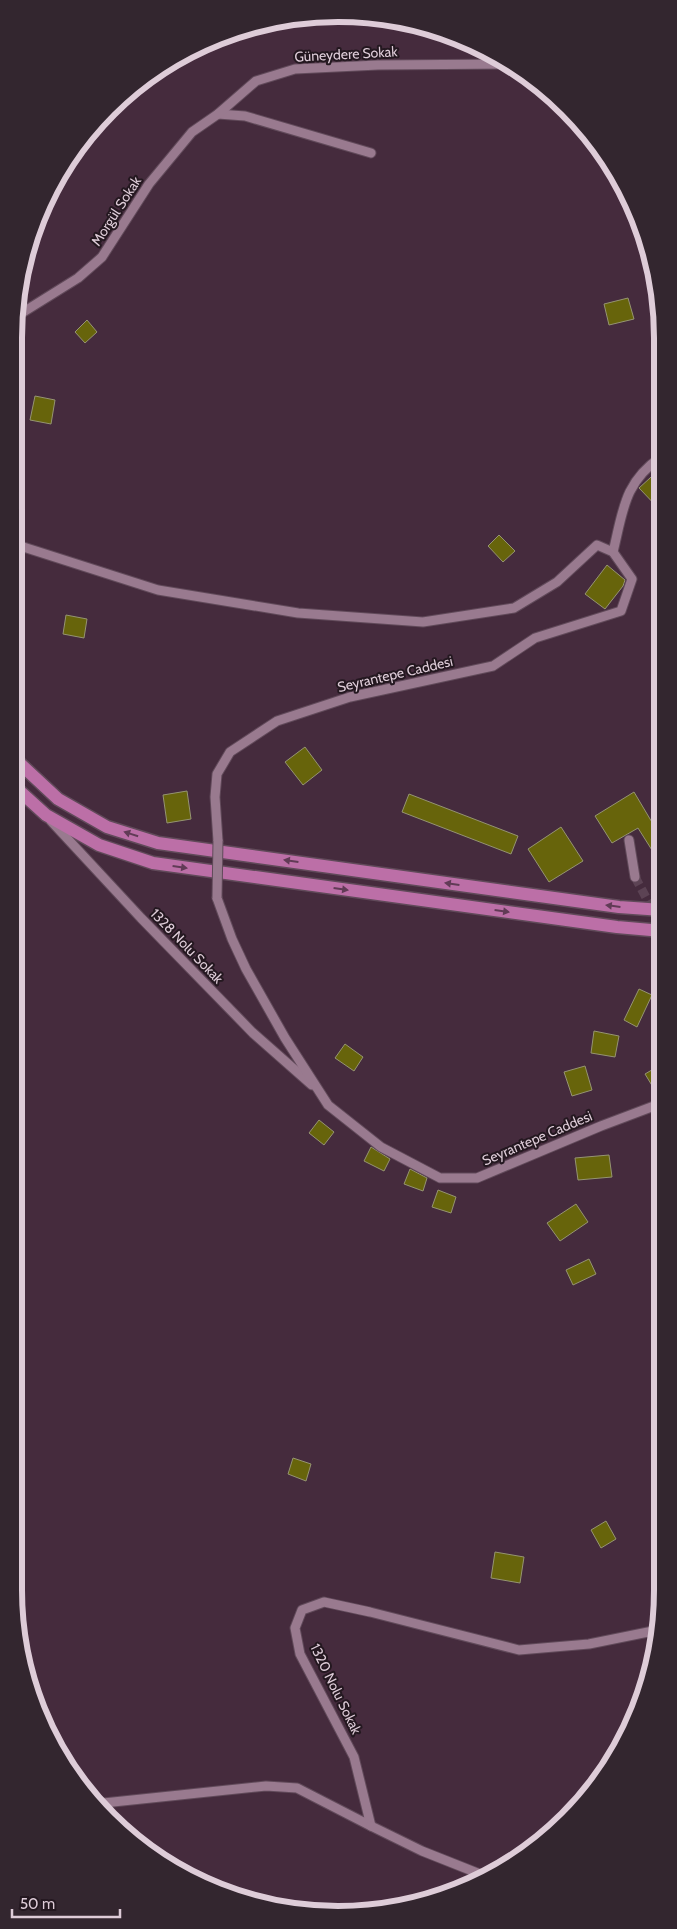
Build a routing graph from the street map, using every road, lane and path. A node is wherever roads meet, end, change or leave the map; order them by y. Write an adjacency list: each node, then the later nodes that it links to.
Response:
1 (495, 64): 2 (street, Güneydere Sokak)
2 (218, 114): 3 (street); 4 (street, Güneydere Sokak)
3 (370, 153)
4 (161, 170): 5 (street, Morgül Sokak)
5 (24, 312)
6 (654, 462): 8 (street)
7 (22, 547): 8 (street)
8 (613, 552): 16 (street, Seyrantepe Caddesi, bridge)
9 (22, 765): 14 (main road, one-way to 9)
10 (22, 793): 11 (main road)
11 (43, 812): 15 (main road, one-way to 15); 16 (street, 1328 Nolu Sokak)
12 (629, 840): 13 (street)
13 (635, 877)
14 (654, 909)
15 (654, 930)
16 (320, 1092): 17 (street, Seyrantepe Caddesi)
17 (654, 1106)
18 (652, 1631): 20 (street, 1320 Nolu Sokak)
19 (105, 1803): 20 (street)
20 (371, 1826): 21 (street)
21 (479, 1874)

